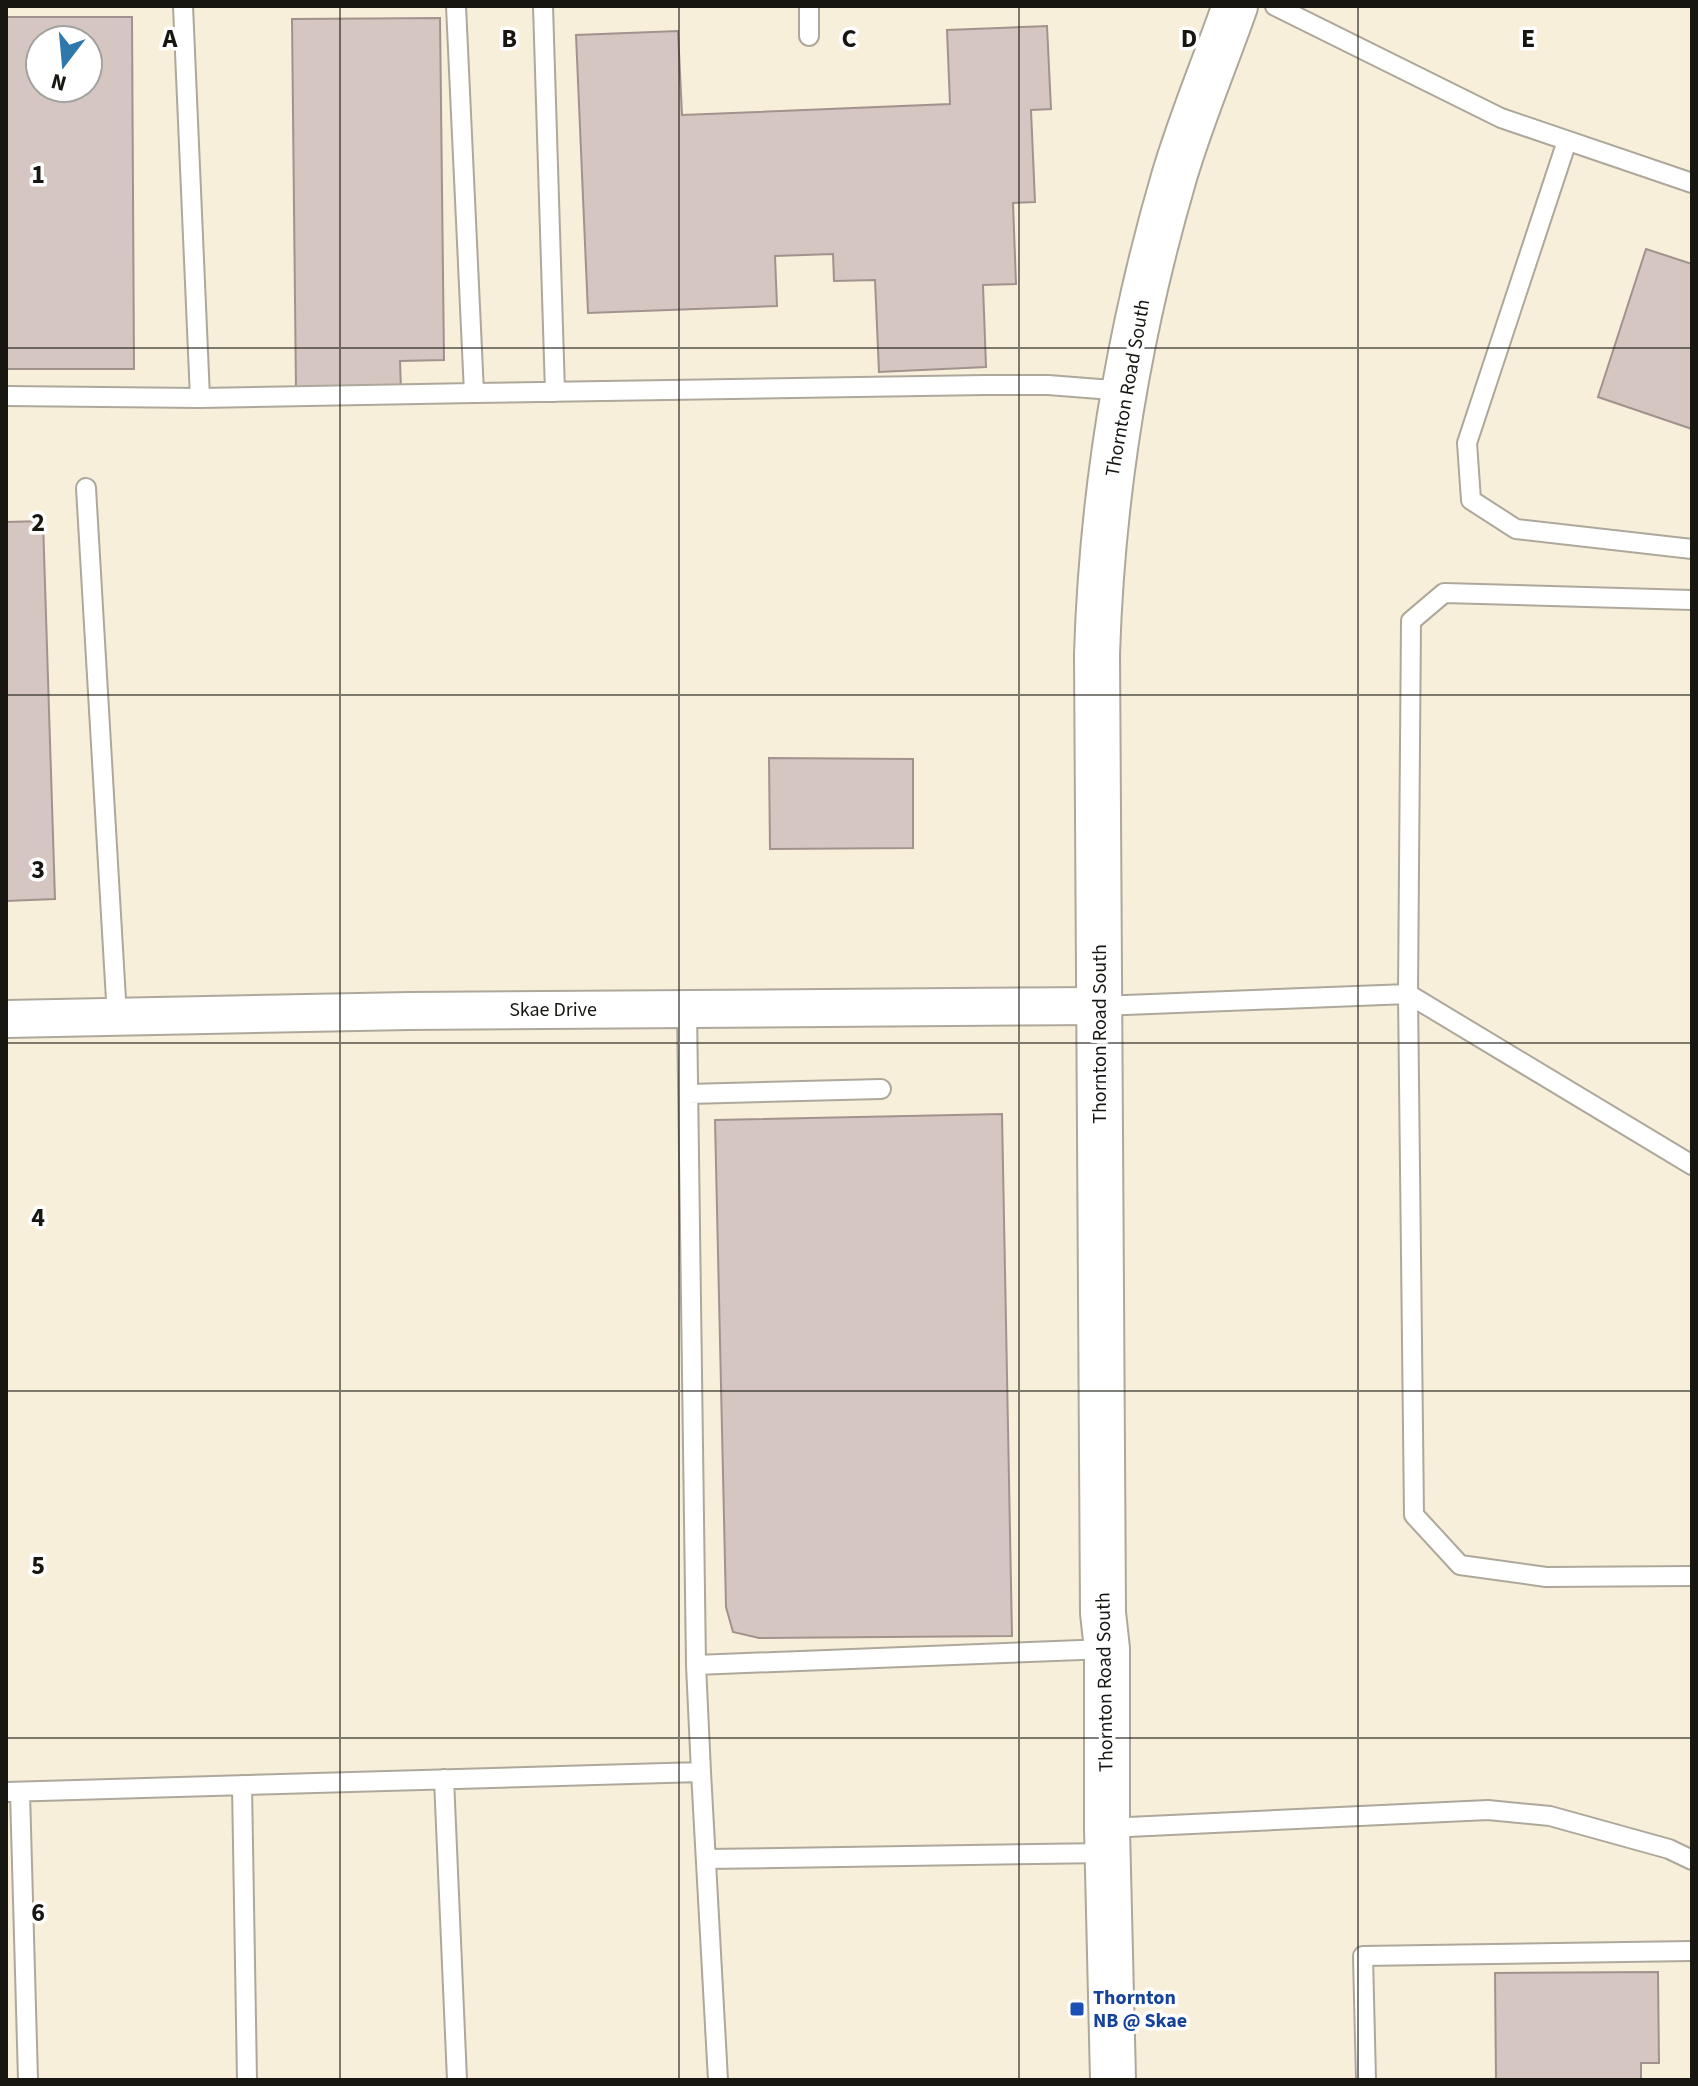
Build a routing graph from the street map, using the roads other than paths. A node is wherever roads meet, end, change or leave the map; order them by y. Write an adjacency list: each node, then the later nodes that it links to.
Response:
1 (183, 6): 14 (lane)
2 (456, 6): 12 (lane)
3 (543, 6): 11 (lane)
4 (809, 6): 7 (lane)
5 (1235, 6): 10 (street, Thornton Road South)
6 (1275, 6): 8 (lane)
7 (809, 36)
8 (1567, 141): 9 (lane); 16 (lane)
9 (1692, 183)
10 (1125, 391): 11 (lane); 19 (street, Thornton Road South)
11 (555, 392): 12 (lane)
12 (474, 393): 14 (lane)
13 (6, 396): 14 (lane)
14 (200, 398)
15 (86, 488): 21 (lane)
16 (1692, 549)
17 (1692, 600): 18 (lane)
18 (1408, 994): 19 (lane); 25 (lane); 26 (lane)
19 (1100, 1006): 20 (street, Skae Drive); 27 (street, Thornton Road South)
20 (687, 1009): 21 (street, Skae Drive); 24 (lane)
21 (117, 1017): 22 (street, Skae Drive)
22 (6, 1019)
23 (881, 1089): 24 (lane)
24 (688, 1094): 28 (lane)
25 (1692, 1165)
26 (1692, 1576)
27 (1107, 1649): 28 (lane); 33 (street, Thornton Road South)
28 (696, 1665): 29 (lane)
29 (701, 1772): 30 (lane); 34 (lane)
30 (444, 1779): 31 (lane); 39 (lane)
31 (242, 1785): 32 (lane); 38 (lane)
32 (13, 1792): 37 (lane)
33 (1108, 1840): 34 (lane); 35 (lane); 41 (street, Thornton Road South)
34 (706, 1859): 40 (lane)
35 (1692, 1860)
36 (1692, 1951): 42 (lane)
37 (28, 2080)
38 (247, 2080)
39 (457, 2080)
40 (718, 2080)
41 (1113, 2080)
42 (1366, 2080)

